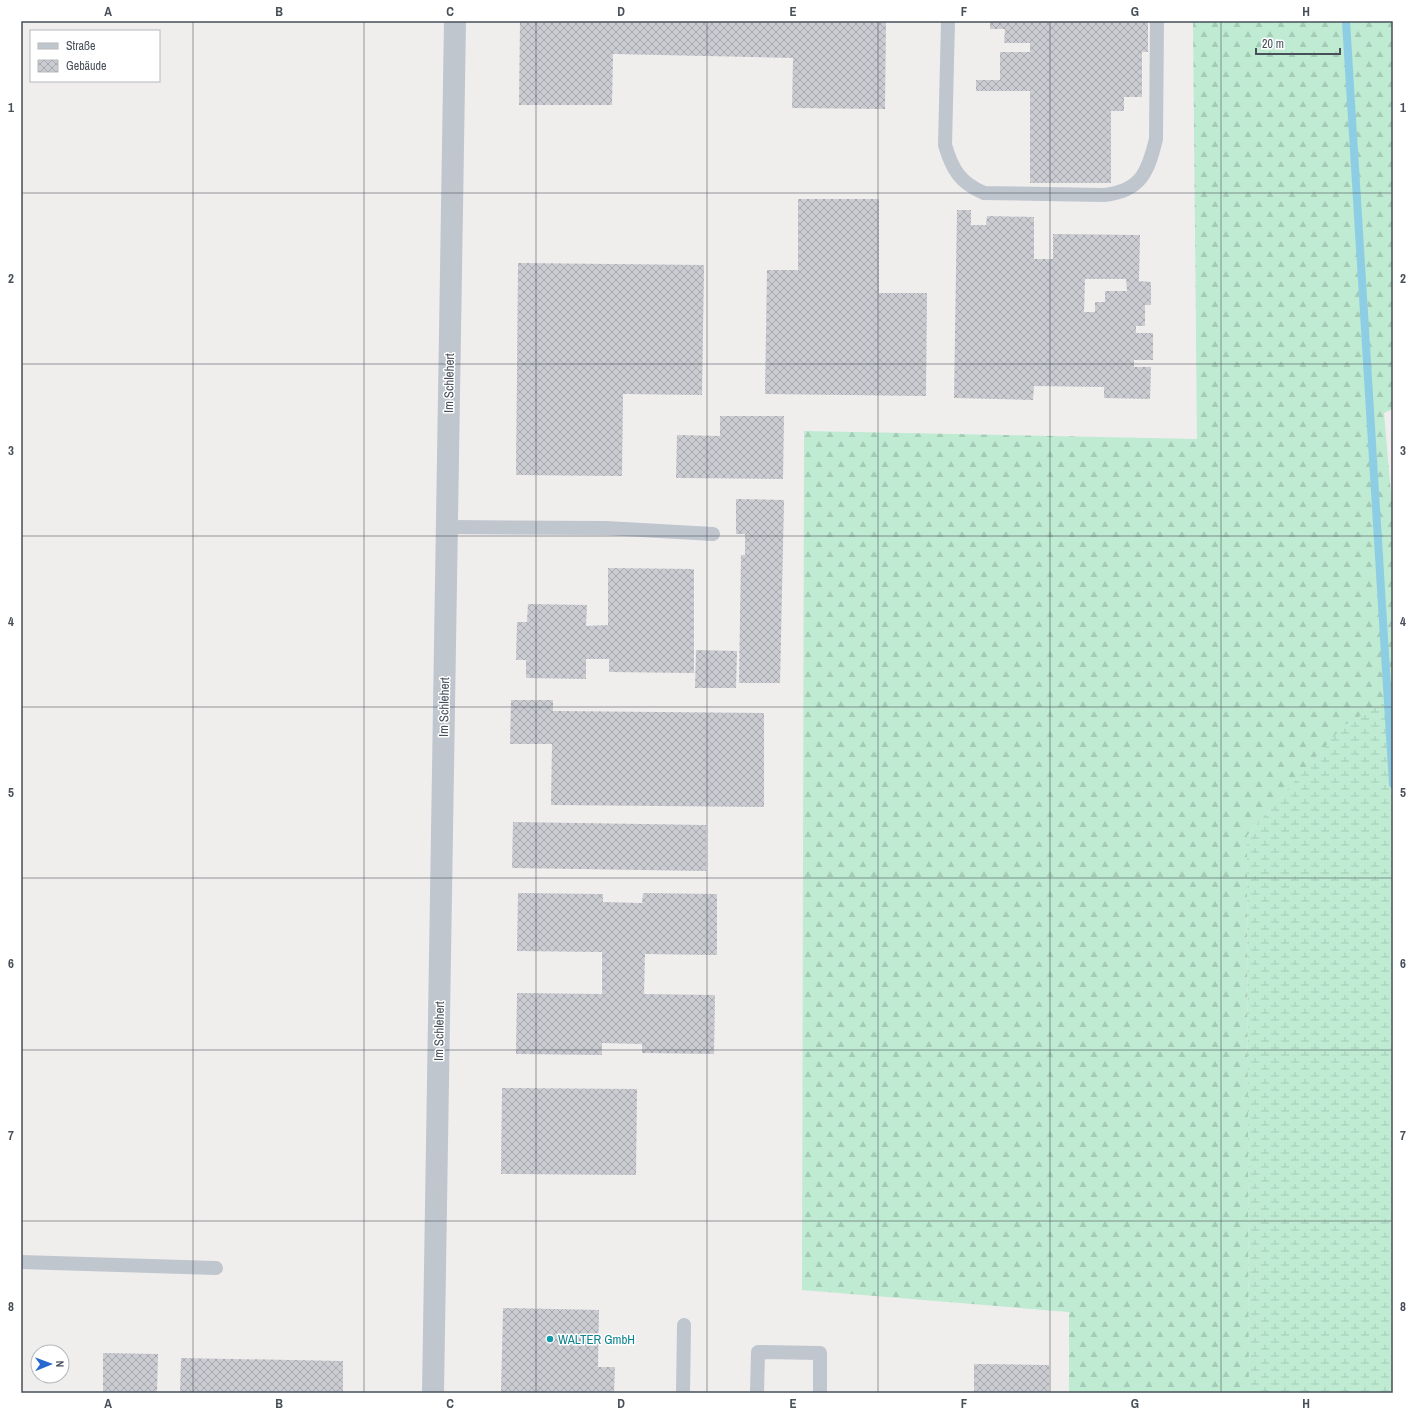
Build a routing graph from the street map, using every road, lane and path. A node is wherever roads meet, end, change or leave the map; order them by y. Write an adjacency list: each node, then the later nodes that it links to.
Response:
1 (455, 21): 4 (street, Im Schlehert)
2 (948, 21): 3 (lane)
3 (1157, 21)
4 (447, 527): 5 (lane); 9 (street, Im Schlehert)
5 (713, 534)
6 (21, 1262): 7 (lane)
7 (216, 1268)
8 (684, 1325): 10 (lane)
9 (433, 1393)
10 (683, 1393)
11 (757, 1393): 12 (lane)
12 (820, 1393)

